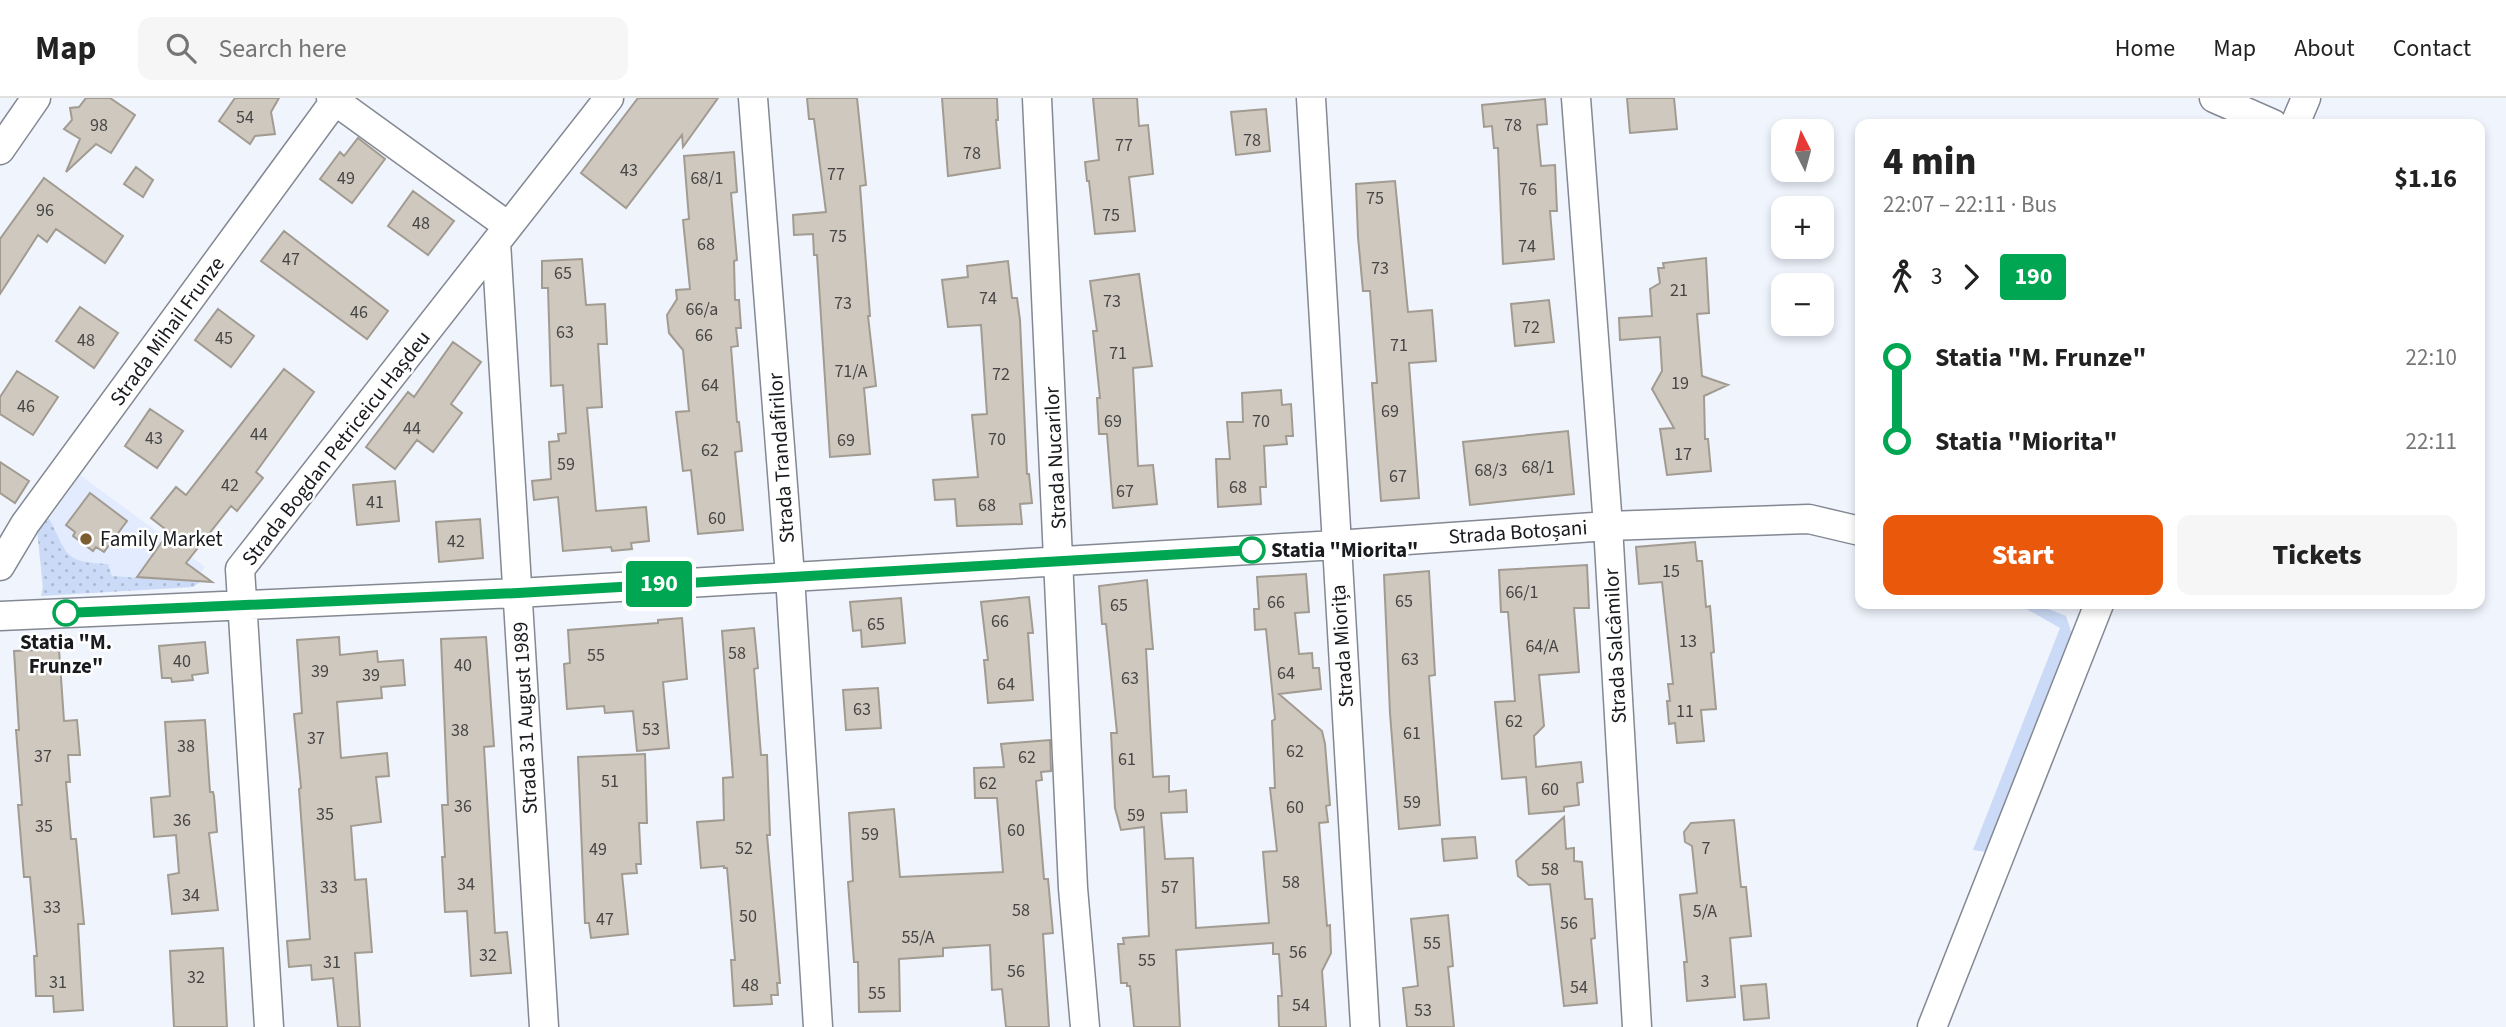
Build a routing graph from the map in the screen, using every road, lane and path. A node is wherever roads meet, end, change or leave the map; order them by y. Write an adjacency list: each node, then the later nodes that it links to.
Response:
1 (36, 98): 12 (street)
2 (609, 98): 13 (street, Strada Bogdan Petriceicu Hașdeu)
3 (753, 98): 19 (street, Strada Trandafirilor)
4 (1037, 98): 17 (street, Strada Nucarilor)
5 (1311, 98): 16 (street, Strada Miorița)
6 (1576, 98): 14 (street, Strada Salcâmilor)
7 (2214, 98): 10 (street)
8 (2306, 98): 11 (street)
9 (335, 99): 13 (street); 18 (street, Strada Mihail Frunze)
10 (2262, 119)
11 (2297, 119)
12 (0, 150)
13 (502, 234): 20 (street, Strada 31 August 1989); 21 (street, Strada Bogdan Petriceicu Hașdeu)
14 (1608, 526): 15 (street, Strada Botoșani); 16 (street, Strada Botoșani); 29 (street, Strada Salcâmilor)
15 (1855, 530)
16 (1336, 545): 17 (street, Strada Botoșani); 28 (street, Strada Miorița)
17 (1060, 561): 19 (street, Strada Botoșani); 27 (street, Strada Nucarilor)
18 (0, 566)
19 (790, 576): 20 (street, Strada Botoșani); 26 (street, Strada Trandafirilor)
20 (518, 593): 21 (street, Strada Botoșani); 25 (street, Strada 31 August 1989)
21 (243, 607): 23 (street, Strada Botoșani); 24 (street, Strada Bogdan Petriceicu Hașdeu)
22 (2091, 609): 30 (street)
23 (0, 616)
24 (269, 1027)
25 (544, 1027)
26 (818, 1027)
27 (1085, 1027)
28 (1365, 1027)
29 (1637, 1027)
30 (1933, 1027)

